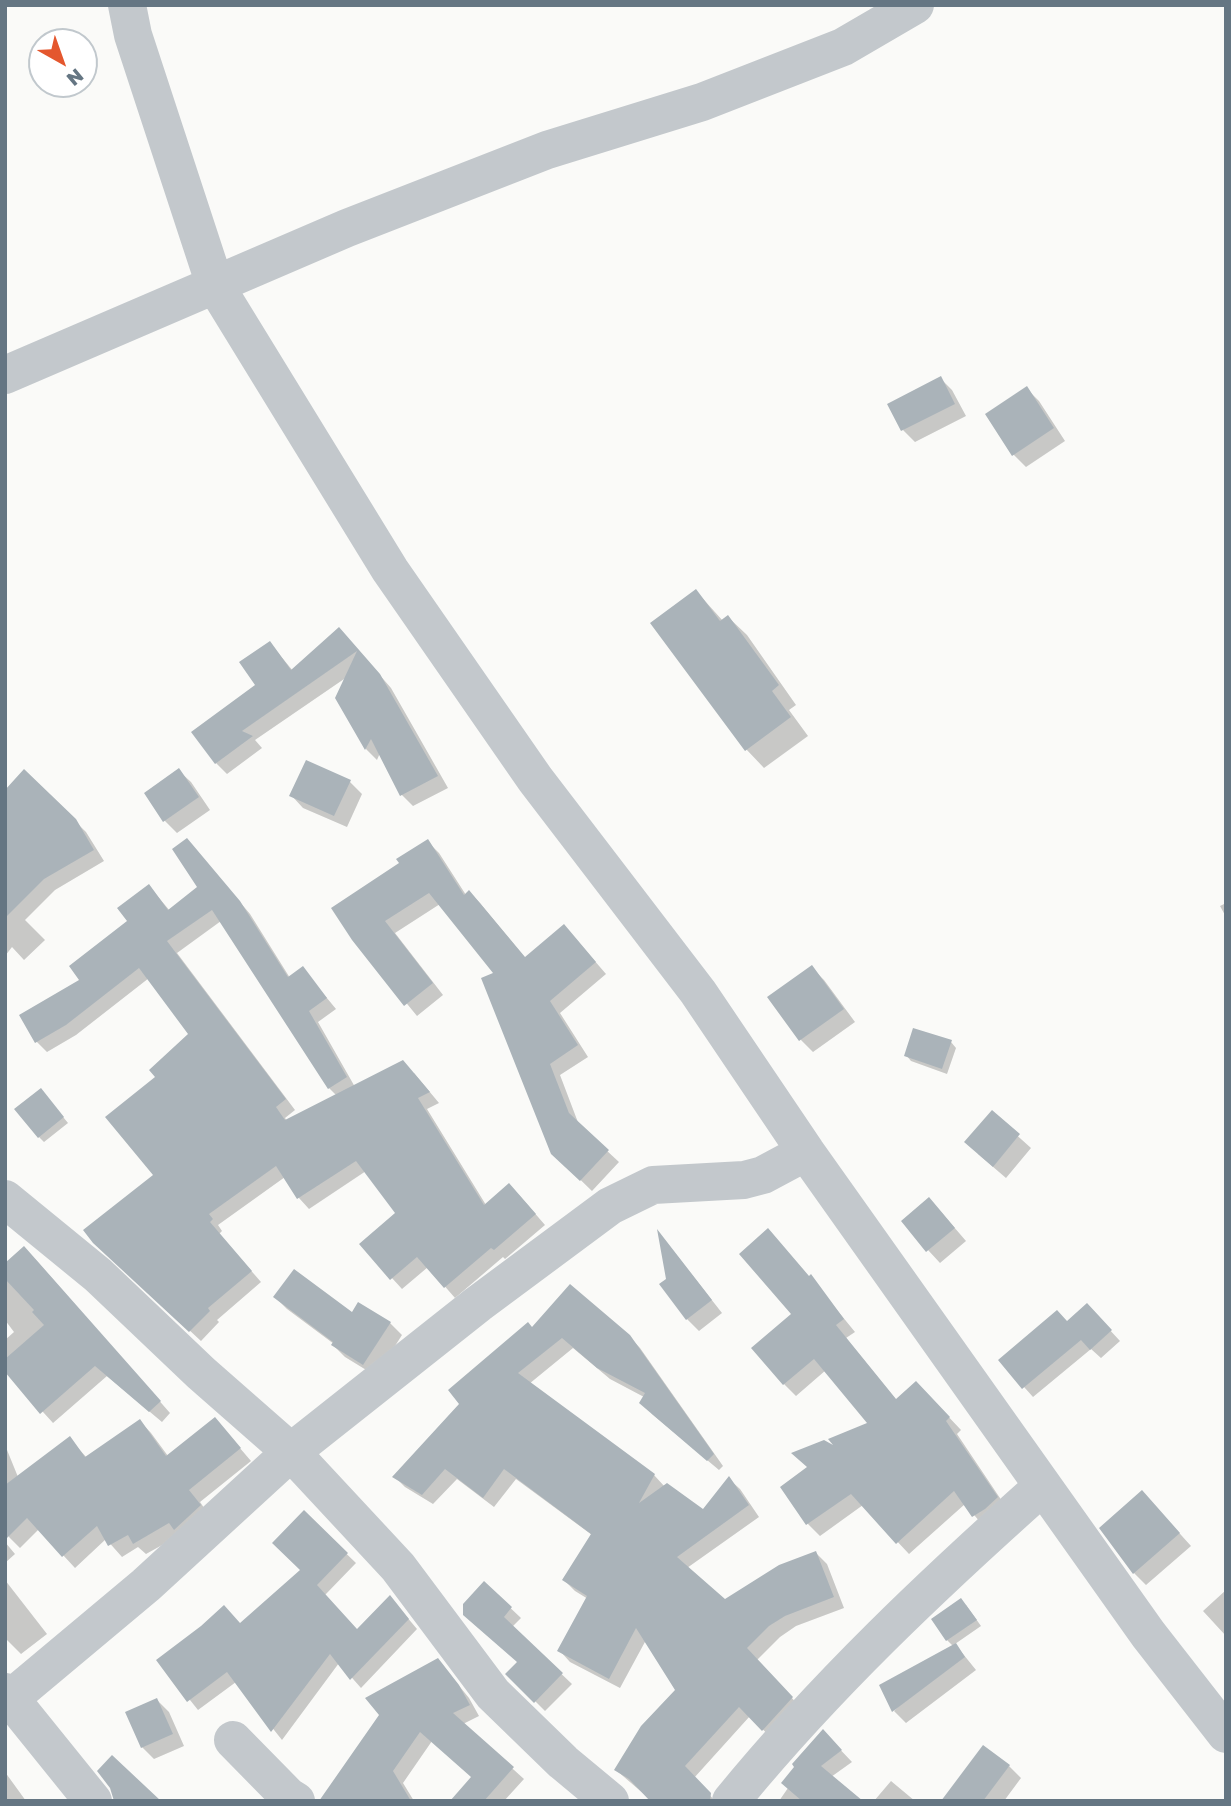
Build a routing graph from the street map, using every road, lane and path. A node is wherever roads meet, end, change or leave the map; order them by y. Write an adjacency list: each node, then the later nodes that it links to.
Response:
1 (127, 5): 3 (street)
2 (915, 5): 3 (street)
3 (215, 285): 4 (street); 5 (street)
4 (5, 375)
5 (806, 1152): 7 (street); 8 (street)
6 (5, 1199): 7 (street)
7 (291, 1452): 9 (street); 14 (street)
8 (1043, 1486): 10 (street); 15 (street)
9 (8, 1695): 12 (street)
10 (1226, 1734)
11 (233, 1740): 13 (street)
12 (93, 1801)
13 (296, 1801)
14 (610, 1801)
15 (731, 1801)

